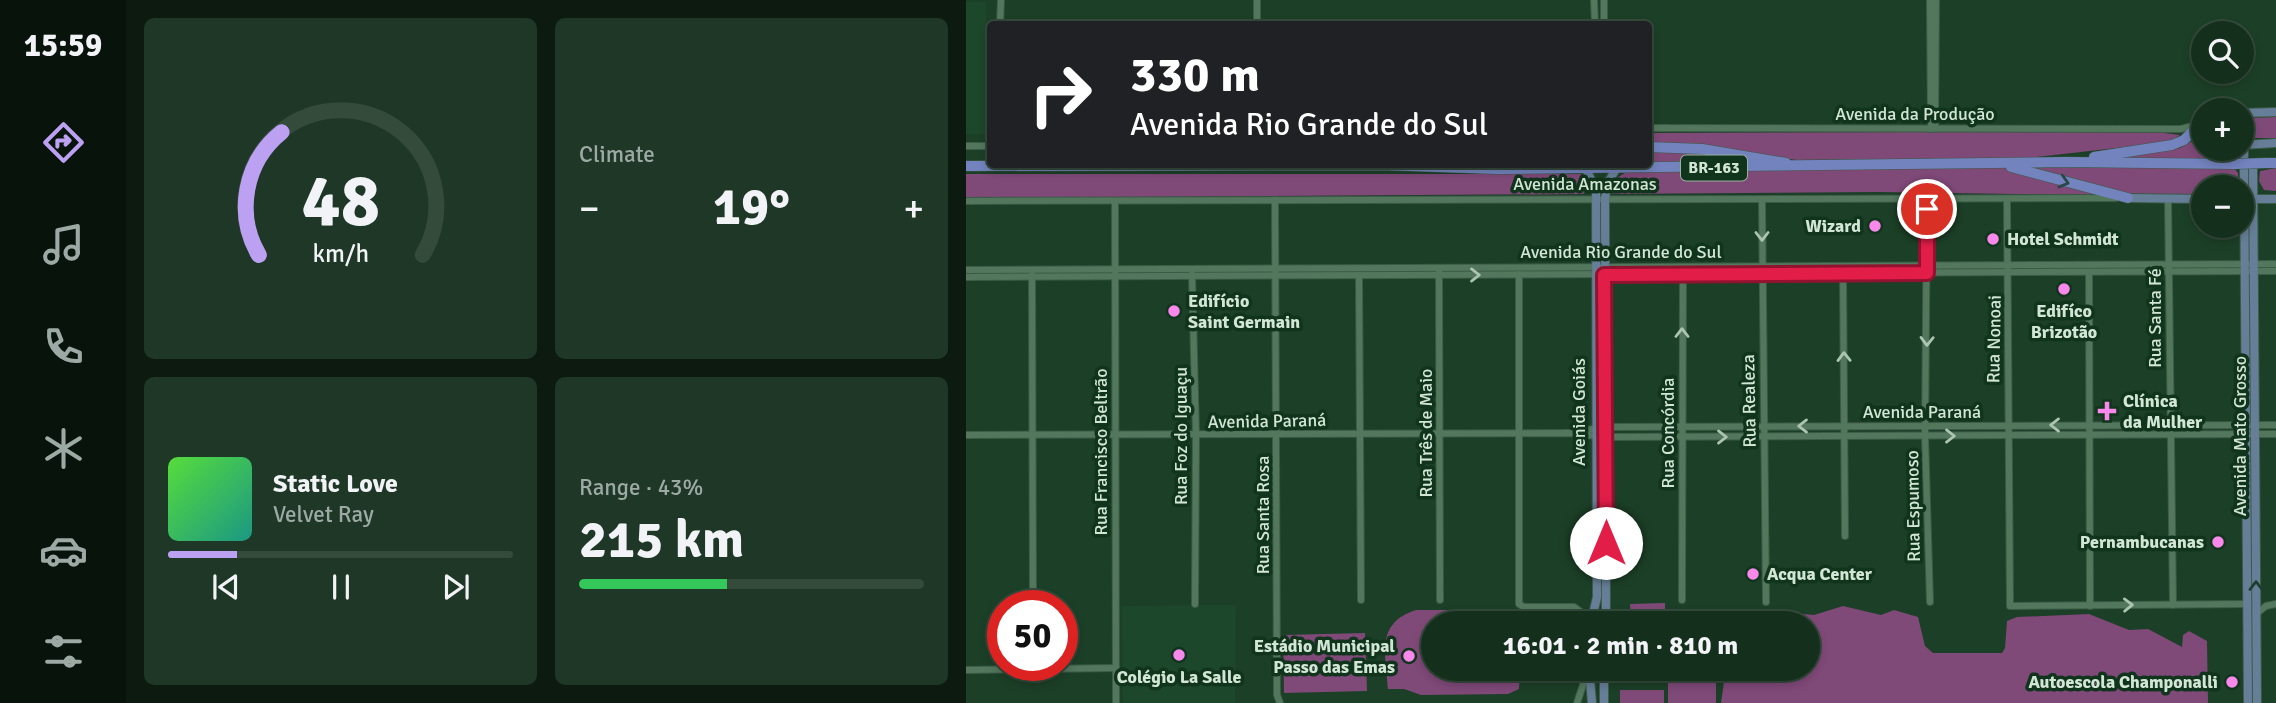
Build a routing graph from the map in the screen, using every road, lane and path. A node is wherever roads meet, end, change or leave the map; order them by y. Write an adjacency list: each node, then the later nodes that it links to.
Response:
1 (1000, 0): 7 (street)
2 (1257, 0): 8 (street)
3 (1594, 0): 9 (street)
4 (1604, 0): 10 (street)
5 (1930, 0): 15 (street)
6 (1936, 0): 15 (street)
7 (1000, 21)
8 (1257, 21)
9 (1595, 21)
10 (1604, 21)
11 (2276, 112): 12 (main road)
12 (2254, 113)
13 (1652, 128): 15 (street, Avenida da Produção)
14 (2191, 128): 16 (highway)
15 (1933, 129): 16 (street, Avenida da Produção)
16 (2186, 131): 17 (street); 23 (highway)
17 (2191, 133)
18 (2276, 143): 19 (main road)
19 (2254, 144)
20 (966, 146): 21 (street)
21 (987, 146)
22 (1652, 147): 29 (highway, BR-163)
23 (2066, 162): 24 (highway, BR-163, bridge); 25 (highway, BR-163)
24 (2271, 163)
25 (2000, 164): 29 (highway, BR-163); 37 (highway, one-way to 37)
26 (1652, 165): 29 (highway, BR-163)
27 (966, 166): 28 (highway, BR-163)
28 (987, 166)
29 (1810, 167)
30 (1469, 168): 31 (highway, BR-163)
31 (1527, 168)
32 (1586, 168): 39 (main road)
33 (1617, 168): 39 (main road)
34 (2249, 170): 35 (main road, Avenida Mato Grosso)
35 (2249, 175)
36 (2007, 198): 37 (street, Avenida Amazonas); 41 (street, Avenida Amazonas); 53 (street, Rua Nonoai)
37 (2128, 198): 38 (main road, Avenida Amazonas)
38 (2168, 198): 42 (main road, Avenida Amazonas); 54 (street, Rua Santa Fé)
39 (1600, 199): 40 (street, Avenida Amazonas); 45 (street, Avenida Amazonas); 50 (main road, Avenida Goiás); 56 (main road, Avenida Goiás)
40 (1762, 199): 41 (street, Avenida Amazonas); 58 (street, Rua Realeza, one-way to 58)
41 (1927, 199): 59 (street, Rua Espumoso)
42 (2191, 199)
43 (2254, 199): 44 (main road)
44 (2276, 199)
45 (1275, 200): 47 (street, Avenida Amazonas); 62 (street, Rua Santa Rosa)
46 (966, 201): 47 (street, Avenida Amazonas)
47 (1115, 201): 65 (street, Rua Francisco Beltrão)
48 (2249, 238): 52 (main road, Avenida Mato Grosso)
49 (2276, 264): 52 (street, Avenida Rio Grande do Sul)
50 (1594, 265): 51 (street, Avenida Rio Grande do Sul); 56 (street, Avenida Rio Grande do Sul); 70 (main road, Avenida Goiás)
51 (1440, 266): 62 (street, Avenida Rio Grande do Sul); 69 (street, Rua Três de Maio)
52 (2250, 268): 54 (street, Avenida Rio Grande do Sul); 60 (street, Avenida Rio Grande do Sul); 75 (main road, Avenida Mato Grosso)
53 (2009, 269): 54 (street, Avenida Rio Grande do Sul); 59 (street, Avenida Rio Grande do Sul); 63 (street, Avenida Rio Grande do Sul); 72 (street, Rua Nonoai)
54 (2169, 269): 63 (street, Avenida Rio Grande do Sul); 74 (street, Rua Santa Fé)
55 (966, 270): 64 (street, Avenida Rio Grande do Sul)
56 (1604, 270): 57 (street, Avenida Rio Grande do Sul); 70 (street, Avenida Rio Grande do Sul); 77 (main road, Avenida Goiás)
57 (1683, 270): 58 (street, Avenida Rio Grande do Sul); 78 (street, Rua Concórdia, one-way to 57)
58 (1762, 270): 59 (street, Avenida Rio Grande do Sul); 66 (street, Avenida Rio Grande do Sul); 79 (street, Rua Realeza)
59 (1927, 270): 66 (street, Avenida Rio Grande do Sul); 81 (street, Rua Espumoso, one-way to 81)
60 (2276, 271)
61 (1192, 272): 62 (street, Avenida Rio Grande do Sul); 65 (street, Avenida Rio Grande do Sul); 91 (street, Rua Foz do Iguaçu)
62 (1276, 272): 68 (street, Avenida Rio Grande do Sul); 86 (street, Rua Santa Rosa)
63 (2089, 272): 73 (street)
64 (1032, 273): 65 (street, Avenida Rio Grande do Sul); 71 (street, Avenida Rio Grande do Sul); 90 (street)
65 (1115, 273): 94 (street, Rua Francisco Beltrão)
66 (1843, 273): 80 (street, one-way to 66)
67 (1519, 274): 69 (street, Avenida Rio Grande do Sul, one-way to 67); 70 (street, Avenida Rio Grande do Sul); 84 (street)
68 (1359, 275): 69 (street, Avenida Rio Grande do Sul); 87 (street)
69 (1439, 275): 83 (street, Rua Três de Maio)
70 (1594, 275): 82 (main road, Avenida Goiás)
71 (966, 277)
72 (2007, 425): 73 (street, Avenida Paraná, one-way to 72); 81 (street, Avenida Paraná); 96 (street, Rua Nonoai)
73 (2089, 425): 74 (street, Avenida Paraná); 97 (street)
74 (2169, 425): 75 (street, Avenida Paraná); 92 (street, Rua Santa Fé)
75 (2251, 425): 76 (street, Avenida Paraná); 93 (main road, Avenida Mato Grosso)
76 (2276, 425)
77 (1605, 426): 78 (street, Avenida Paraná); 82 (street, Avenida Paraná); 99 (main road, Avenida Goiás)
78 (1682, 426): 79 (street, Avenida Paraná); 100 (street, Rua Concórdia)
79 (1764, 426): 80 (street, Avenida Paraná, one-way to 79); 101 (street, Rua Realeza)
80 (1846, 426): 81 (street, Avenida Paraná); 102 (street)
81 (1926, 426): 95 (street, Rua Espumoso)
82 (1595, 427): 85 (street, Avenida Paraná); 98 (main road, Avenida Goiás)
83 (1440, 433): 84 (street, Avenida Paraná); 87 (street, Avenida Paraná); 106 (street, Rua Três de Maio)
84 (1519, 433): 85 (street, Avenida Paraná); 115 (street)
85 (1569, 433): 98 (street, Avenida Paraná)
86 (1276, 434): 87 (street, Avenida Paraná); 91 (street, Avenida Paraná); 125 (street, Rua Santa Rosa)
87 (1360, 434): 105 (street)
88 (2276, 434): 93 (street, Avenida Paraná)
89 (966, 435): 90 (street, Avenida Paraná)
90 (1031, 435): 94 (street, Avenida Paraná); 104 (street)
91 (1196, 435): 94 (street, Avenida Paraná); 110 (street, Rua Foz do Iguaçu)
92 (2169, 435): 93 (street, Avenida Paraná); 97 (street, Avenida Paraná); 113 (street, Rua Santa Fé)
93 (2251, 435): 111 (main road, Avenida Mato Grosso); 118 (main road, Avenida Mato Grosso, one-way to 93)
94 (1115, 436): 119 (street, Rua Francisco Beltrão)
95 (1926, 436): 96 (street, Avenida Paraná, one-way to 96); 102 (street, Avenida Paraná); 109 (street, Rua Espumoso)
96 (2007, 436): 97 (street, Avenida Paraná); 114 (street, Rua Nonoai)
97 (2088, 436): 114 (street)
98 (1595, 437): 99 (street, Avenida Paraná); 116 (main road, Avenida Goiás)
99 (1605, 437): 100 (street, Avenida Paraná); 117 (main road, Avenida Goiás)
100 (1683, 437): 101 (street, Avenida Paraná, one-way to 101); 107 (street, Rua Concórdia)
101 (1763, 437): 102 (street, Avenida Paraná); 108 (street, Rua Realeza)
102 (1845, 437): 103 (street)
103 (1845, 536)
104 (1033, 590)
105 (1361, 600)
106 (1440, 600)
107 (1682, 600)
108 (1766, 602)
109 (1930, 602)
110 (1195, 604)
111 (2246, 604): 113 (street); 129 (main road, Avenida Mato Grosso)
112 (2276, 604): 118 (street)
113 (2173, 605): 114 (street, one-way to 113)
114 (2090, 606)
115 (1579, 611)
116 (1594, 611)
117 (1605, 611)
118 (2256, 614): 130 (main road, Avenida Mato Grosso)
119 (1116, 668): 120 (street); 124 (street, Rua Francisco Beltrão)
120 (966, 670)
121 (1583, 681): 126 (street)
122 (1590, 681): 127 (main road)
123 (1604, 681): 128 (main road)
124 (1116, 703)
125 (1280, 703)
126 (1577, 703)
127 (1592, 703)
128 (1604, 703)
129 (2248, 703)
130 (2257, 703)

